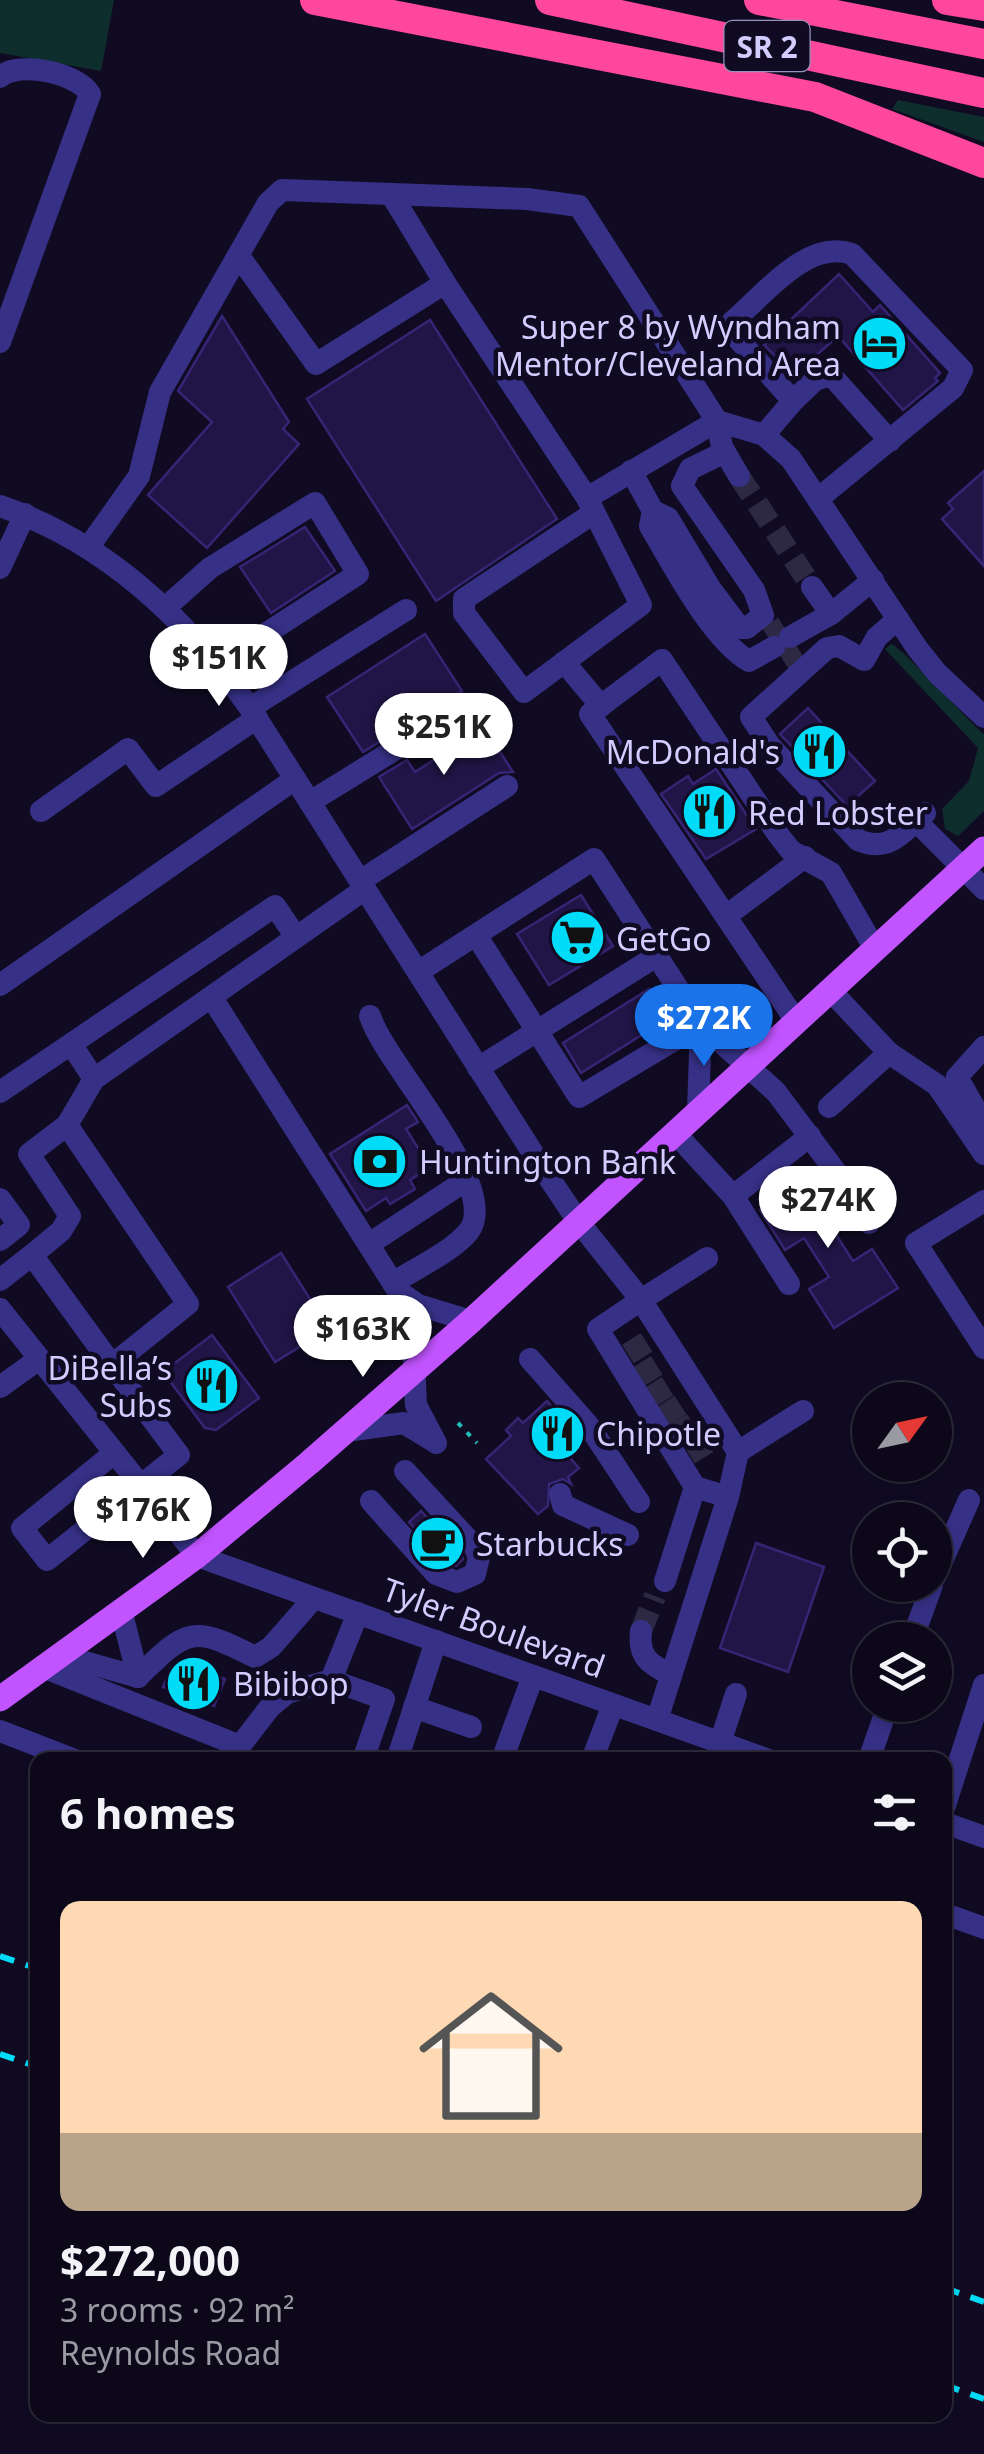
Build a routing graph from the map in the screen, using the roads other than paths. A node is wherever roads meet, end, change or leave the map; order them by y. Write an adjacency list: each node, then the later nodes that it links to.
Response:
1 (314, 0): 9 (highway)
2 (550, 0): 8 (highway, SR 2)
3 (759, 0): 6 (highway, SR 2)
4 (947, 0): 5 (highway)
5 (984, 6)
6 (984, 44)
7 (0, 77): 13 (street)
8 (984, 93)
9 (984, 163)
10 (391, 194): 11 (street); 12 (street); 15 (street)
11 (239, 256): 12 (street); 26 (street)
12 (444, 282): 23 (street)
13 (0, 342)
14 (793, 401): 16 (street); 17 (street); 17 (street)
15 (717, 421): 16 (street); 18 (street); 19 (street)
16 (764, 434): 21 (street)
17 (890, 441): 21 (street)
18 (725, 452): 20 (street); 24 (street)
19 (631, 472): 23 (street); 24 (street)
20 (739, 476)
21 (819, 498): 28 (street)
22 (0, 506): 25 (street)
23 (589, 506): 34 (street); 34 (street)
24 (654, 511): 32 (street)
25 (25, 514): 26 (street); 27 (street)
26 (88, 548): 30 (street)
27 (0, 568)
28 (873, 580): 32 (street); 33 (street)
29 (812, 587): 32 (street)
30 (165, 608): 35 (street); 35 (street)
31 (406, 610): 38 (street)
32 (822, 618)
33 (898, 619): 39 (street); 47 (street)
34 (564, 662): 37 (street)
35 (218, 664): 38 (street)
36 (467, 705): 42 (street)
37 (601, 706): 45 (street); 48 (street)
38 (254, 713): 40 (street); 43 (street)
39 (984, 717)
40 (296, 779): 42 (street); 54 (street)
41 (507, 786): 46 (street)
42 (310, 802): 46 (street)
43 (41, 811)
44 (984, 848): 47 (main road)
45 (806, 857): 48 (street); 51 (street)
46 (362, 885): 50 (street); 53 (street)
47 (976, 886): 51 (main road)
48 (726, 916): 58 (street)
49 (476, 935): 52 (street); 53 (street); 60 (street)
50 (296, 938): 56 (street); 61 (street)
51 (875, 949): 55 (main road)
52 (655, 957): 59 (street); 60 (street)
53 (418, 972): 65 (street)
54 (0, 986)
55 (830, 990): 58 (main road); 63 (street)
56 (212, 998): 66 (street); 82 (street)
57 (370, 1016): 75 (street)
58 (796, 1021): 64 (main road)
59 (700, 1024): 60 (street); 64 (street); 69 (street)
60 (537, 1030): 65 (street)
61 (71, 1044): 66 (street); 67 (street)
62 (984, 1047): 70 (street)
63 (889, 1053): 68 (street); 74 (street)
64 (747, 1067): 69 (main road); 73 (street)
65 (478, 1068): 79 (street)
66 (94, 1079): 71 (street)
67 (0, 1092)
68 (829, 1107)
69 (698, 1111): 72 (main road)
70 (984, 1124)
71 (67, 1125): 83 (street); 94 (street)
72 (675, 1133): 76 (street); 79 (main road)
73 (810, 1136): 76 (street); 80 (street)
74 (984, 1154)
75 (468, 1179): 82 (street); 87 (street)
76 (733, 1196): 86 (street)
77 (0, 1199): 81 (street)
78 (984, 1201): 91 (street)
79 (578, 1220): 88 (street); 90 (main road)
80 (868, 1223)
81 (0, 1240)
82 (370, 1244): 87 (street)
83 (32, 1255): 85 (street); 94 (street)
84 (707, 1258): 88 (street)
85 (0, 1280)
86 (788, 1284)
87 (396, 1287): 90 (street); 95 (street)
88 (641, 1300): 99 (street); 102 (street)
89 (0, 1309): 92 (street)
90 (471, 1321): 95 (main road)
91 (984, 1348)
92 (39, 1359): 96 (street); 100 (street)
93 (530, 1359): 108 (street)
94 (112, 1365): 103 (street)
95 (416, 1370): 98 (main road); 98 (street)
96 (0, 1387)
97 (802, 1411): 99 (street)
98 (346, 1431): 111 (main road)
99 (738, 1452): 105 (street)
100 (113, 1454): 103 (street); 103 (street)
101 (405, 1470): 107 (street)
102 (695, 1487): 105 (street); 112 (street)
103 (139, 1488): 111 (street)
104 (560, 1494): 109 (street)
105 (728, 1497): 112 (street)
106 (969, 1500): 110 (street)
107 (370, 1501)
108 (639, 1502)
109 (628, 1535)
110 (952, 1538)
111 (197, 1556): 113 (street, Tyler Boulevard); 114 (main road)
112 (696, 1594): 119 (street)
113 (314, 1598): 115 (street, Tyler Boulevard); 121 (street)
114 (121, 1610): 118 (main road); 121 (street)
115 (358, 1613): 117 (street, Tyler Boulevard); 122 (street)
116 (641, 1631): 119 (street)
117 (436, 1641): 120 (street, Tyler Boulevard); 127 (street)
118 (51, 1661): 121 (street); 125 (main road); 134 (street)
119 (671, 1675): 128 (street)
120 (534, 1676): 126 (street, Tyler Boulevard); 138 (street)
121 (138, 1677)
122 (331, 1680): 135 (street); 136 (street)
123 (984, 1684): 141 (street)
124 (736, 1694): 132 (street)
125 (0, 1698)
126 (613, 1704): 128 (street, Tyler Boulevard); 139 (street)
127 (414, 1707): 130 (street); 137 (street)
128 (657, 1720): 132 (street, Tyler Boulevard)
129 (882, 1722): 140 (street)
130 (471, 1727)
131 (0, 1732): 133 (street)
132 (732, 1751)
133 (54, 1752)
134 (236, 1752)
135 (239, 1752)
136 (366, 1752)
137 (400, 1752)
138 (505, 1752)
139 (595, 1752)
140 (872, 1752)
141 (952, 1783)
142 (952, 1826): 143 (street)
143 (984, 1837)
144 (952, 1917): 145 (street)
145 (984, 1928)

